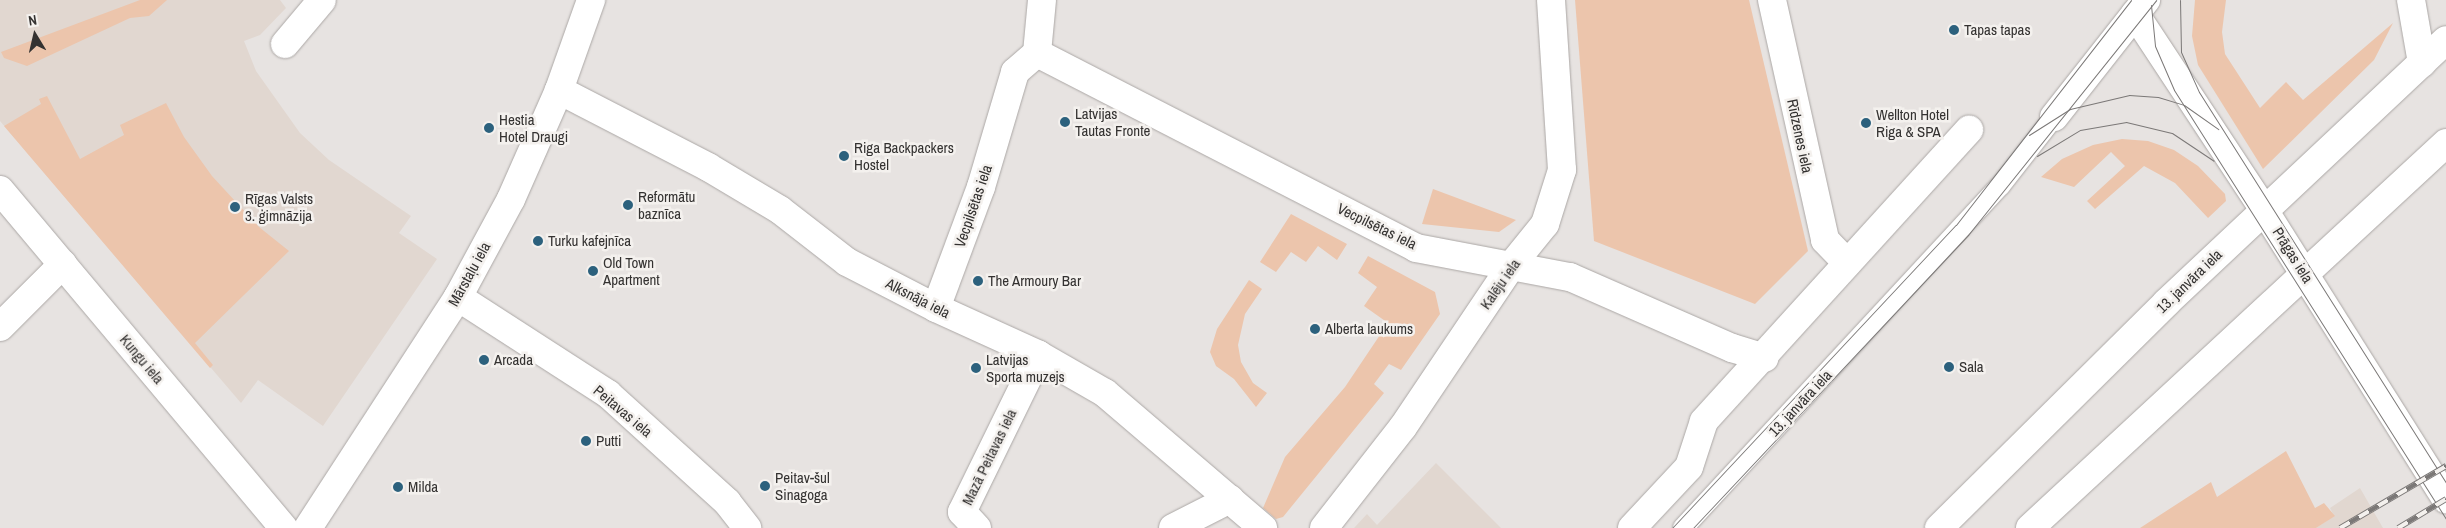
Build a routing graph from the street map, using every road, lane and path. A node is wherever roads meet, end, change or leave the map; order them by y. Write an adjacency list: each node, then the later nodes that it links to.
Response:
1 (322, 0): 9 (street)
2 (591, 0): 12 (street, Mārstaļu iela)
3 (1042, 0): 10 (street)
4 (1551, 0): 20 (street, Kalēju iela)
5 (1772, 0): 18 (street, Rīdzenes iela)
6 (2411, 0): 11 (street)
7 (2140, 7): 13 (street, 13. janvāra iela); 17 (street, Prāgas iela)
8 (2446, 40): 11 (street, 13. janvāra iela)
9 (285, 44)
10 (1037, 52): 20 (street, Vecpilsētas iela); 23 (street, Vecpilsētas iela)
11 (2422, 63): 17 (street, 13. janvāra iela)
12 (559, 90): 22 (street, Mārstaļu iela); 23 (street, Alksnāja iela)
13 (2054, 117): 37 (lane, 13. janvāra iela)
14 (1969, 130): 18 (street)
15 (2446, 143): 21 (street)
16 (0, 190): 19 (street, Kungu iela)
17 (2264, 210): 21 (street, Prāgas iela); 38 (street, 13. janvāra iela)
18 (1846, 263): 26 (street)
19 (63, 264): 24 (street); 29 (street, Kungu iela)
20 (1511, 266): 26 (street, Vecpilsētas iela); 35 (street, Kalēju iela)
21 (2304, 273): 28 (street, Prāgas iela); 39 (street)
22 (458, 297): 30 (street, Mārstaļu iela); 31 (street, Peitavas iela)
23 (936, 308): 25 (street, Alksnāja iela)
24 (0, 326)
25 (1039, 355): 27 (street, Alksnāja iela); 32 (street, Mazā Peitavas iela)
26 (1764, 358): 36 (street)
27 (1230, 499): 33 (street); 34 (street, Alksnāja iela)
28 (2446, 500)
29 (284, 528)
30 (308, 528)
31 (746, 528)
32 (977, 528)
33 (1173, 528)
34 (1262, 528)
35 (1324, 528)
36 (1632, 528)
37 (1682, 528)
38 (1939, 528)
39 (2030, 528)

